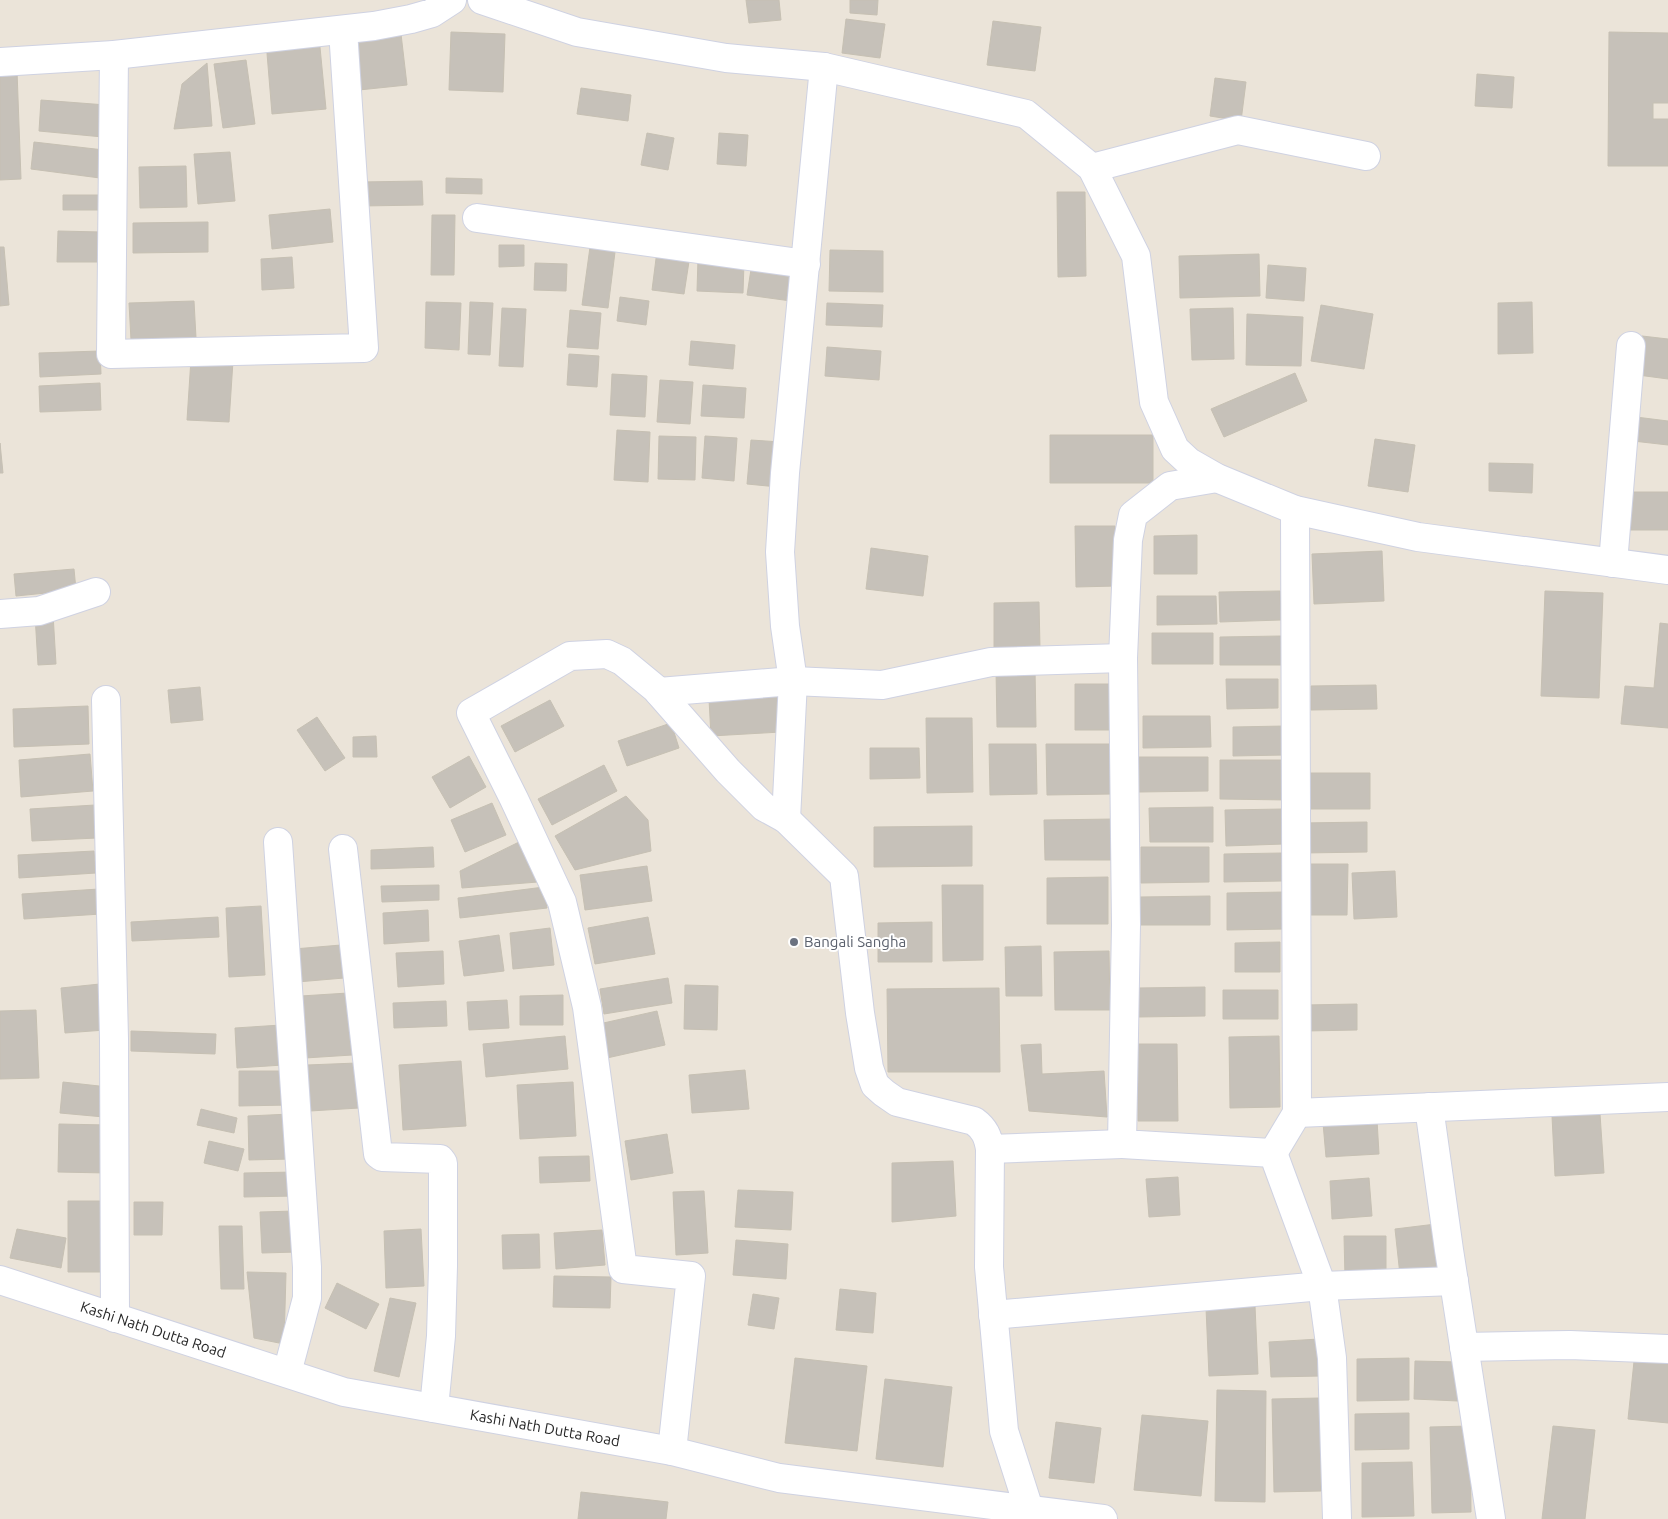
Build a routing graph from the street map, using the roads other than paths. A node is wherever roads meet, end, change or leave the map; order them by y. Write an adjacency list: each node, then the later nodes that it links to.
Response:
1 (452, 0): 3 (street)
2 (482, 0): 6 (street)
3 (343, 30): 4 (street); 4 (street)
4 (114, 55): 5 (street)
5 (0, 62)
6 (824, 67): 8 (street); 10 (street)
7 (1366, 156): 8 (street)
8 (1092, 168): 12 (street)
9 (477, 218): 10 (street)
10 (806, 264): 19 (street)
11 (1631, 346): 14 (street)
12 (1217, 478): 13 (street); 18 (street)
13 (1295, 510): 14 (street); 27 (street)
14 (1613, 563): 15 (street)
15 (1668, 570)
16 (96, 592): 17 (street)
17 (0, 614)
18 (1123, 658): 19 (street); 28 (street)
19 (793, 681): 20 (street); 22 (street)
20 (659, 692): 22 (street); 40 (street)
21 (106, 700): 35 (street)
22 (786, 819): 29 (street)
23 (278, 842): 38 (street)
24 (343, 849): 39 (street)
25 (1668, 1097): 26 (street)
26 (1429, 1107): 27 (street); 32 (street)
27 (1297, 1113): 30 (street)
28 (1122, 1144): 29 (street); 30 (street)
29 (990, 1149): 34 (street)
30 (1273, 1153): 33 (street)
31 (0, 1280): 35 (street, Kashi Nath Dutta Road)
32 (1454, 1281): 33 (street); 36 (street)
33 (1322, 1286): 34 (street); 43 (street)
34 (993, 1315): 41 (street)
35 (115, 1318): 38 (street, Kashi Nath Dutta Road)
36 (1464, 1347): 37 (street); 44 (street)
37 (1668, 1349)
38 (287, 1373): 39 (street, Kashi Nath Dutta Road)
39 (434, 1408): 40 (street, Kashi Nath Dutta Road)
40 (672, 1451): 41 (street, Kashi Nath Dutta Road)
41 (1030, 1509): 42 (street, Kashi Nath Dutta Road)
42 (1103, 1519)
43 (1338, 1519)
44 (1491, 1519)

